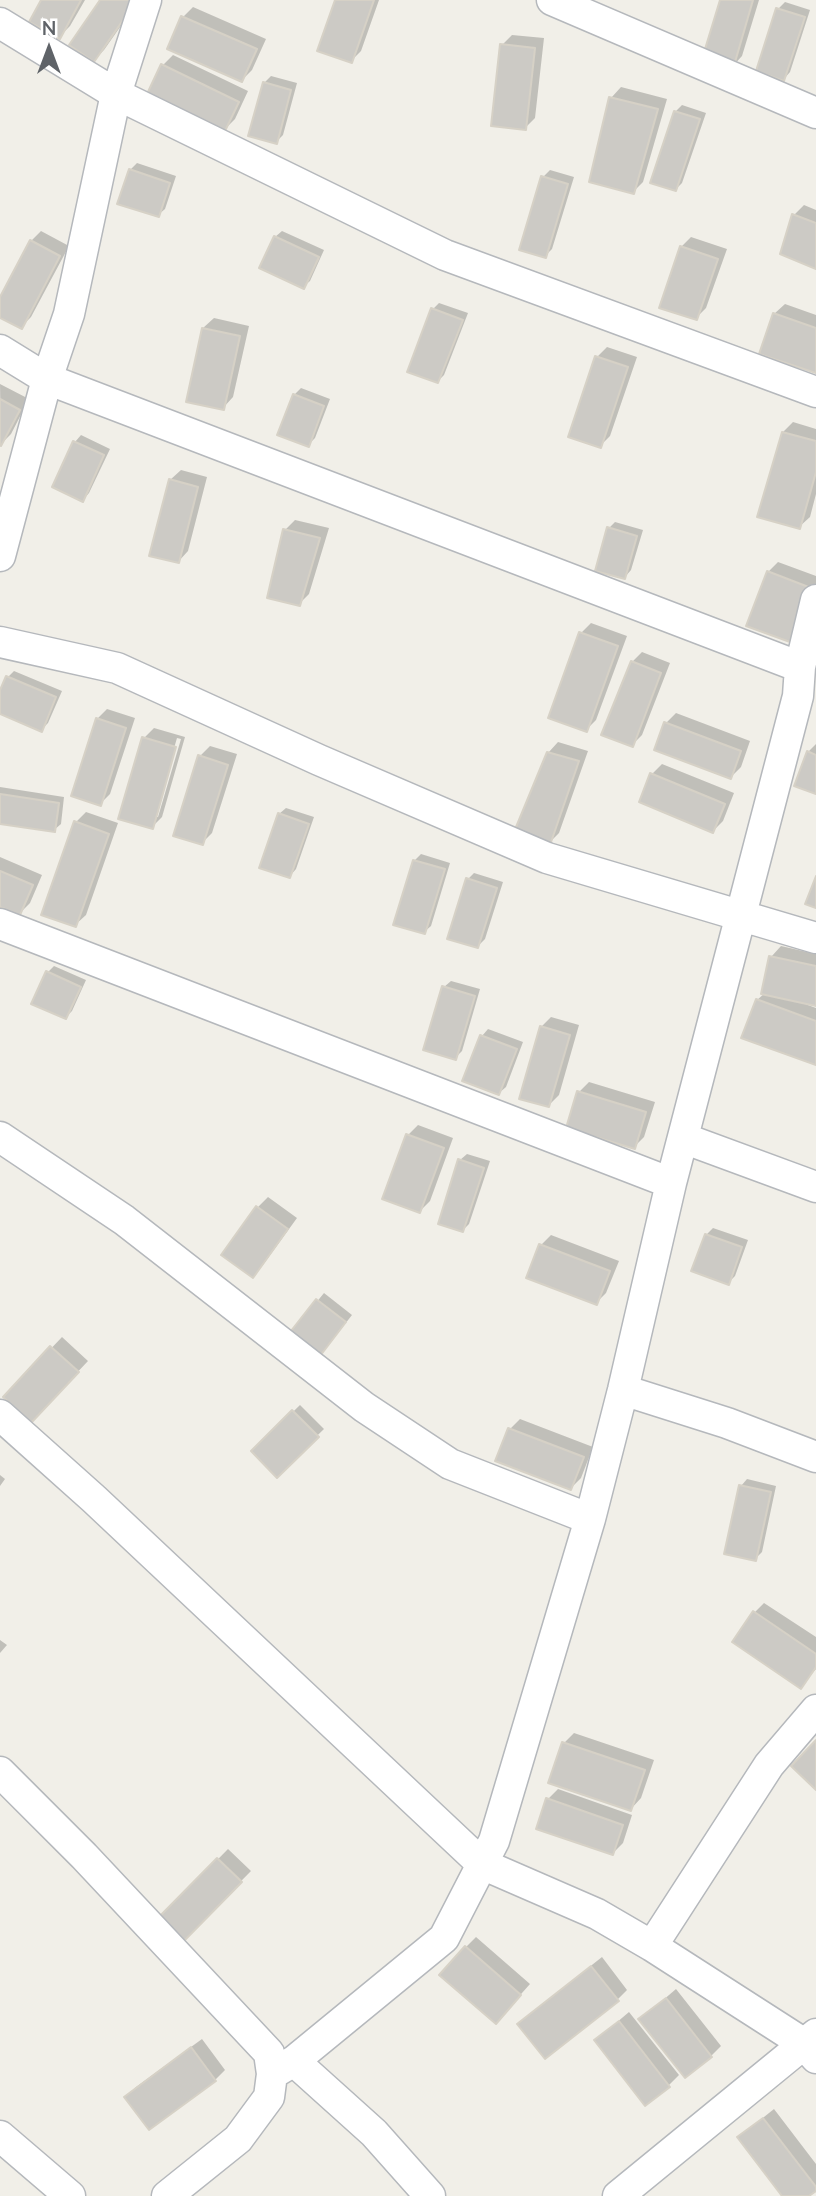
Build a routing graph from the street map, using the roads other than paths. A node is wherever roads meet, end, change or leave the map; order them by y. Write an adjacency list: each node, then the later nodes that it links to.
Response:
1 (146, 0): 4 (street)
2 (552, 0): 5 (street)
3 (0, 23): 4 (street)
4 (116, 94): 7 (street); 8 (street)
5 (816, 113)
6 (0, 349): 7 (street)
7 (47, 379): 9 (street); 12 (street)
8 (816, 393)
9 (0, 556)
10 (816, 600): 12 (street)
11 (0, 642): 13 (street)
12 (804, 689): 13 (street)
13 (742, 914): 15 (street); 17 (street)
14 (0, 924): 18 (street)
15 (816, 937)
16 (0, 1137): 23 (street)
17 (683, 1138): 18 (street); 19 (street)
18 (671, 1183): 20 (street)
19 (816, 1187)
20 (624, 1390): 22 (street); 23 (street)
21 (0, 1415): 26 (street)
22 (816, 1457)
23 (590, 1518): 26 (street)
24 (816, 1710): 27 (street)
25 (0, 1772): 29 (street)
26 (482, 1864): 27 (street); 29 (street)
27 (652, 1946): 28 (street)
28 (812, 2045): 34 (street)
29 (283, 2067): 32 (street); 33 (street)
30 (0, 2136): 31 (street)
31 (70, 2196)
32 (167, 2196)
33 (430, 2196)
34 (618, 2196)

